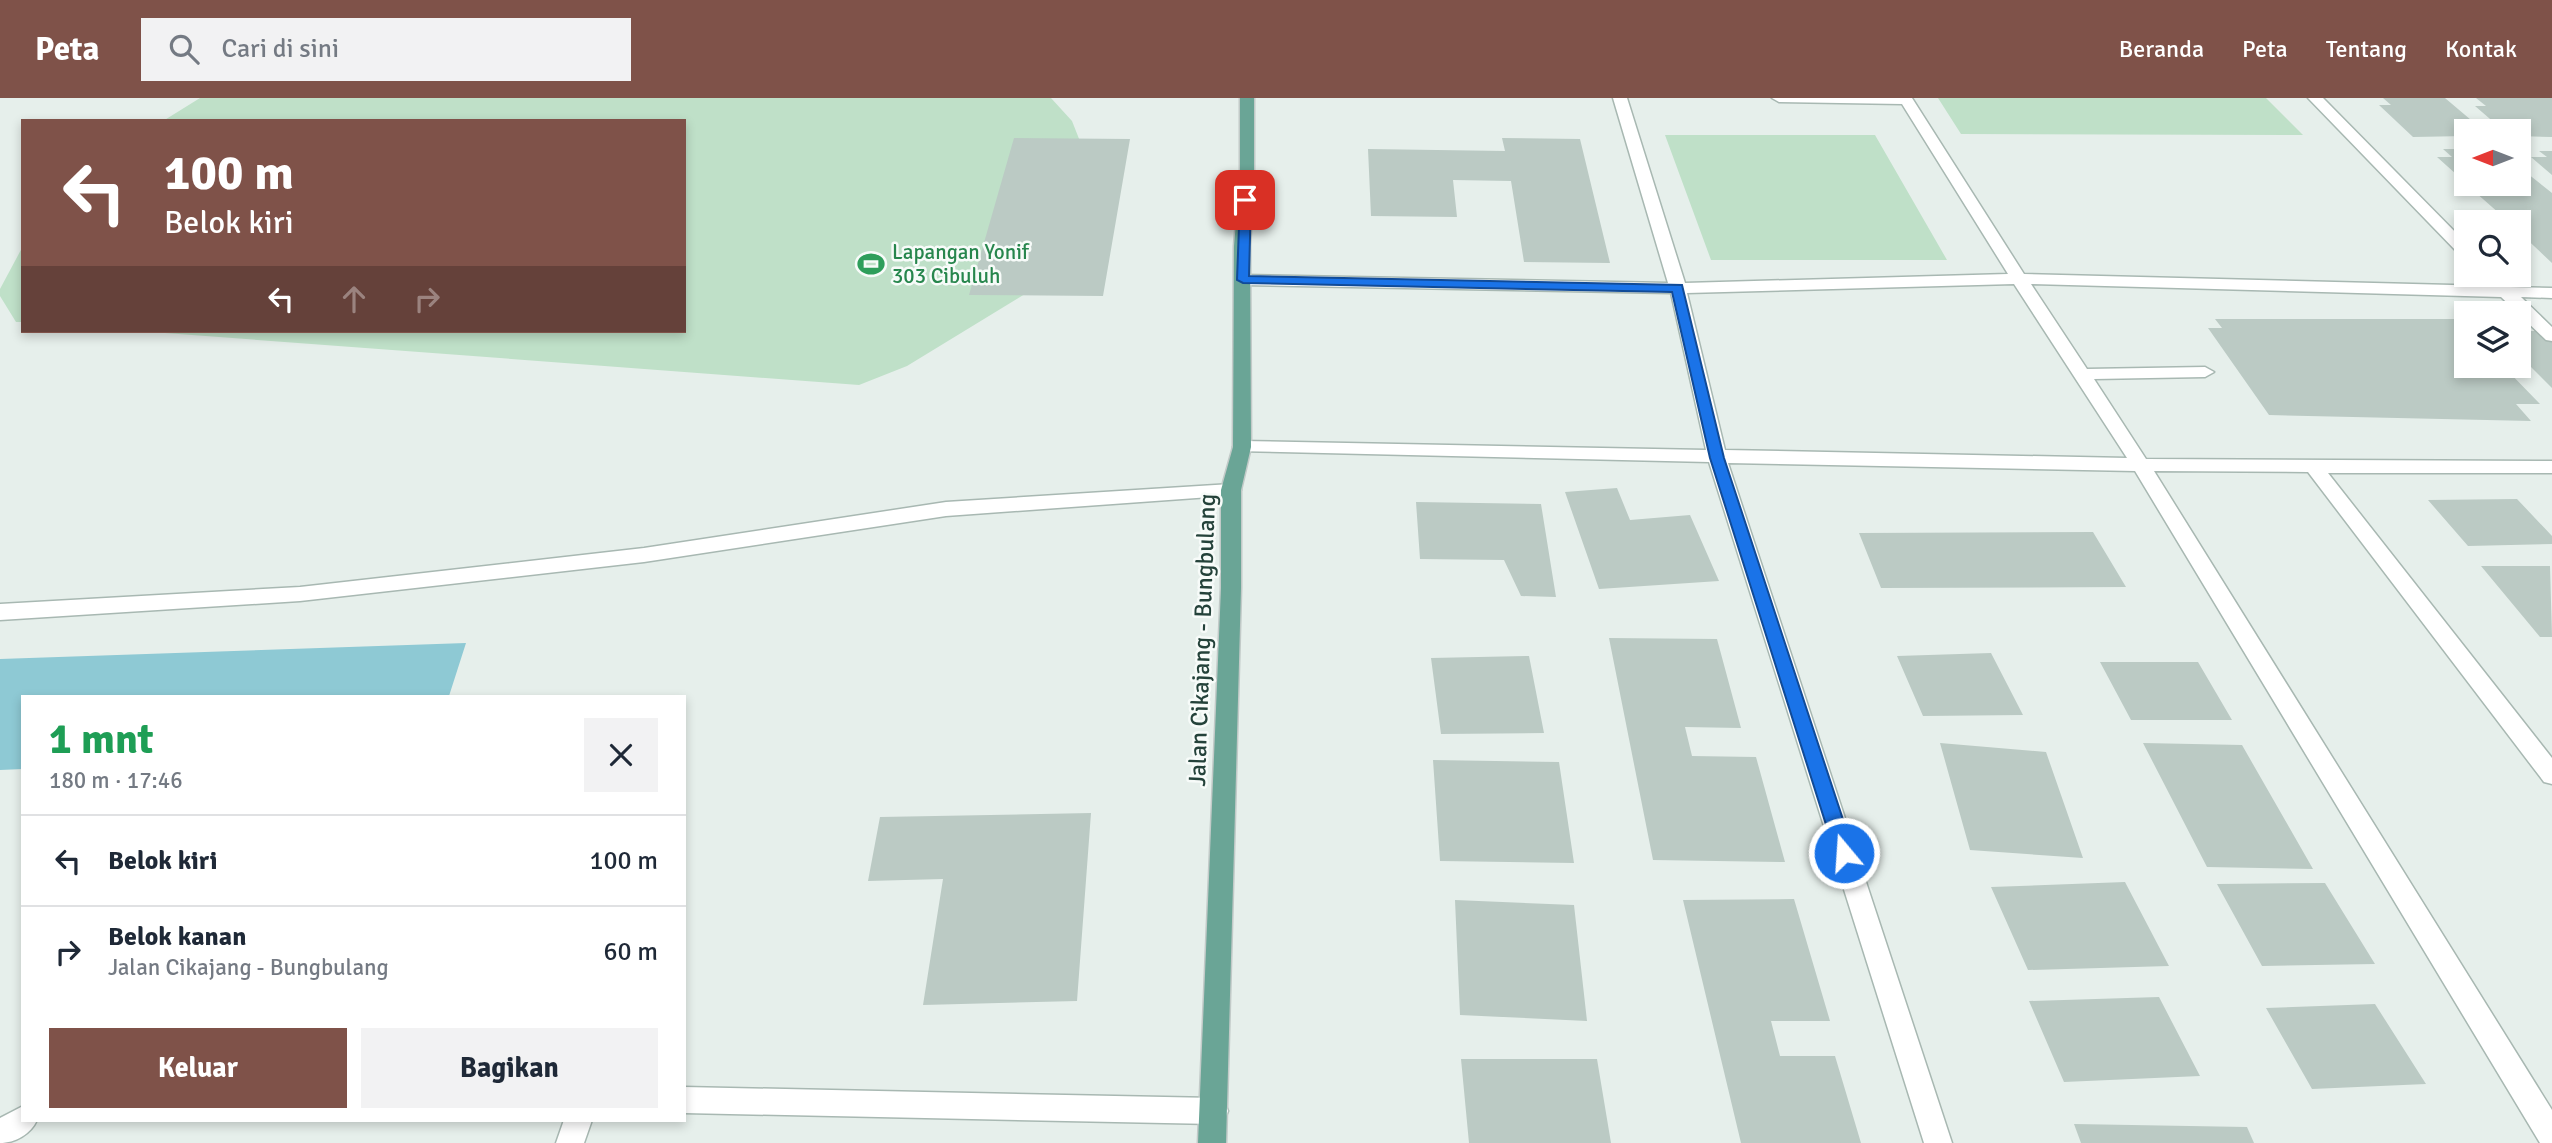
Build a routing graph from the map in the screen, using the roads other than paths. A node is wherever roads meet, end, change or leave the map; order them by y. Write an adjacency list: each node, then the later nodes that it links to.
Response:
1 (1247, 98): 8 (main road, Jalan Cikajang - Bungbulang)
2 (1620, 98): 10 (street)
3 (1779, 98): 5 (street)
4 (2315, 98): 6 (street)
5 (1905, 99): 7 (street)
6 (2454, 240)
7 (2018, 279): 10 (street); 11 (street); 15 (street)
8 (1243, 280): 10 (street); 16 (main road, Jalan Cikajang - Bungbulang)
9 (2500, 287): 11 (street)
10 (1678, 288): 17 (street)
11 (2504, 291): 12 (street); 13 (street)
12 (2552, 293)
13 (2552, 336)
14 (2205, 372): 15 (street)
15 (2081, 374): 18 (street)
16 (1242, 447): 17 (street); 21 (main road, Jalan Cikajang - Bungbulang)
17 (1717, 458): 18 (street); 32 (street)
18 (2141, 465): 19 (street); 29 (street)
19 (2313, 466): 20 (street); 23 (street)
20 (2552, 467)
21 (1231, 490): 22 (street); 25 (main road, Jalan Cikajang - Bungbulang)
22 (0, 612)
23 (2552, 775)
24 (686, 1100): 25 (street)
25 (1214, 1111): 31 (main road, Jalan Cikajang - Bungbulang)
26 (21, 1120): 28 (street)
27 (577, 1122): 30 (street)
28 (0, 1134)
29 (2552, 1136)
30 (570, 1143)
31 (1212, 1143)
32 (1938, 1143)

